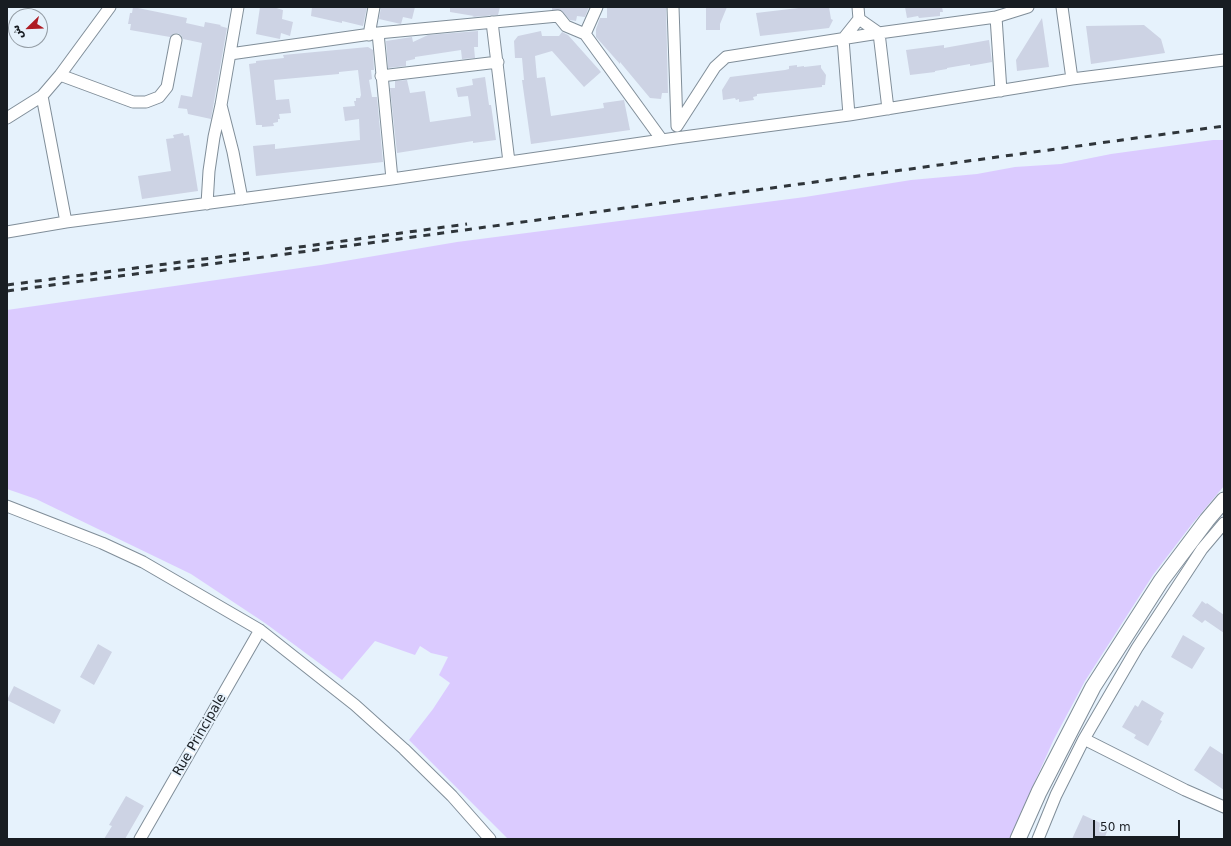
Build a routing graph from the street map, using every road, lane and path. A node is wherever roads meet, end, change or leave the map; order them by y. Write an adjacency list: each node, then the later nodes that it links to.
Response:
1 (110, 7): 20 (street)
2 (238, 7): 17 (street)
3 (374, 7): 13 (street)
4 (597, 7): 14 (street)
5 (673, 7): 29 (street)
6 (858, 7): 10 (street)
7 (1028, 7): 9 (street)
8 (1062, 7): 22 (street)
9 (996, 17): 12 (street); 23 (street)
10 (859, 19): 12 (street); 15 (street)
11 (492, 22): 13 (street); 14 (street); 19 (street)
12 (879, 33): 15 (street); 26 (street)
13 (373, 34): 17 (street); 21 (street)
14 (585, 34): 31 (street)
15 (843, 39): 27 (street); 29 (street)
16 (176, 40): 20 (street)
17 (230, 54): 25 (street)
18 (1224, 60): 22 (street)
19 (498, 62): 21 (street); 32 (street)
20 (60, 75): 24 (street)
21 (381, 76): 33 (street)
22 (1072, 79): 23 (street)
23 (1001, 91): 26 (street)
24 (42, 96): 28 (street); 36 (street)
25 (221, 105): 34 (street); 35 (street)
26 (888, 109): 27 (street)
27 (849, 115): 30 (street)
28 (7, 118)
29 (677, 126): 30 (street)
30 (676, 138): 31 (street)
31 (662, 140): 32 (street)
32 (509, 162): 33 (street)
33 (392, 179): 34 (street)
34 (242, 199): 35 (street)
35 (207, 204): 36 (street)
36 (66, 222): 37 (street)
37 (7, 232)
38 (1224, 500): 46 (street)
39 (7, 506): 41 (street)
40 (1224, 523): 42 (street)
41 (260, 630): 44 (street, Rue Principale); 45 (street)
42 (1084, 739): 43 (street); 47 (street)
43 (1224, 807)
44 (140, 839)
45 (490, 839)
46 (1018, 839)
47 (1038, 839)

